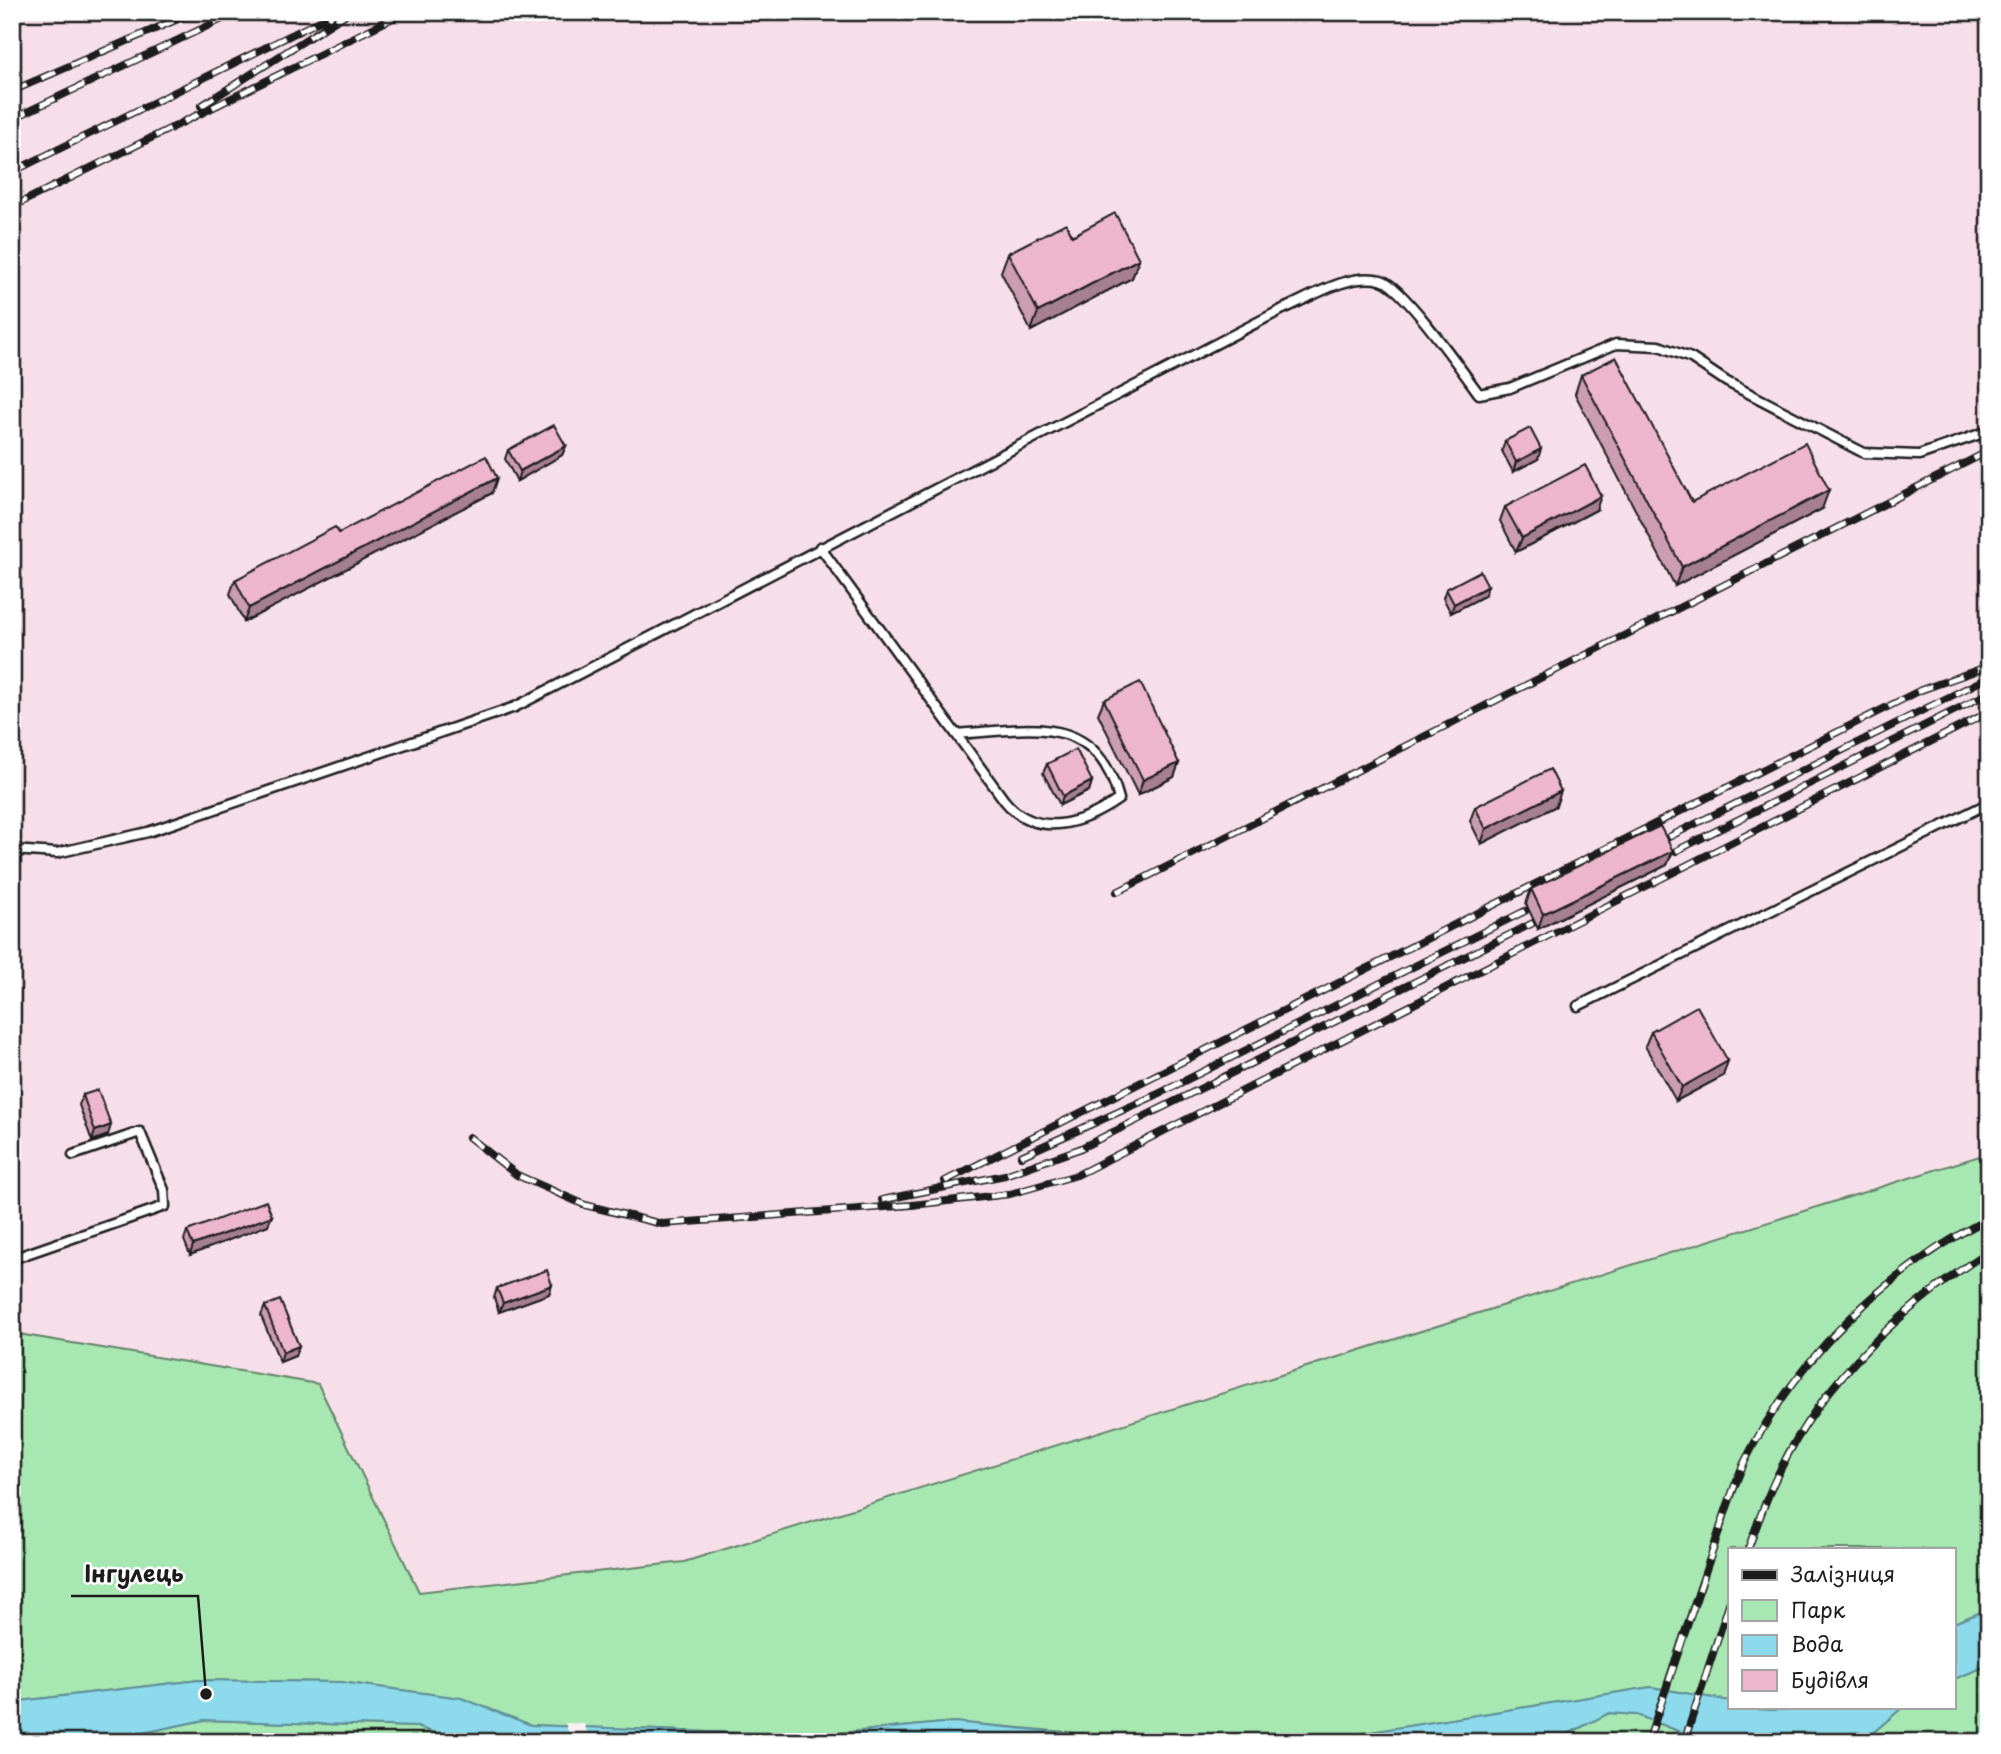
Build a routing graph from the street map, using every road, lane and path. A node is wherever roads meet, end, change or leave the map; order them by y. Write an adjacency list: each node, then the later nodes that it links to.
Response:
1 (1989, 431): 2 (lane)
2 (820, 547): 3 (lane); 5 (lane)
3 (956, 734): 3 (lane)
4 (1989, 803): 6 (lane)
5 (12, 850)
6 (1578, 1006)
7 (73, 1155): 8 (lane)
8 (12, 1259)

